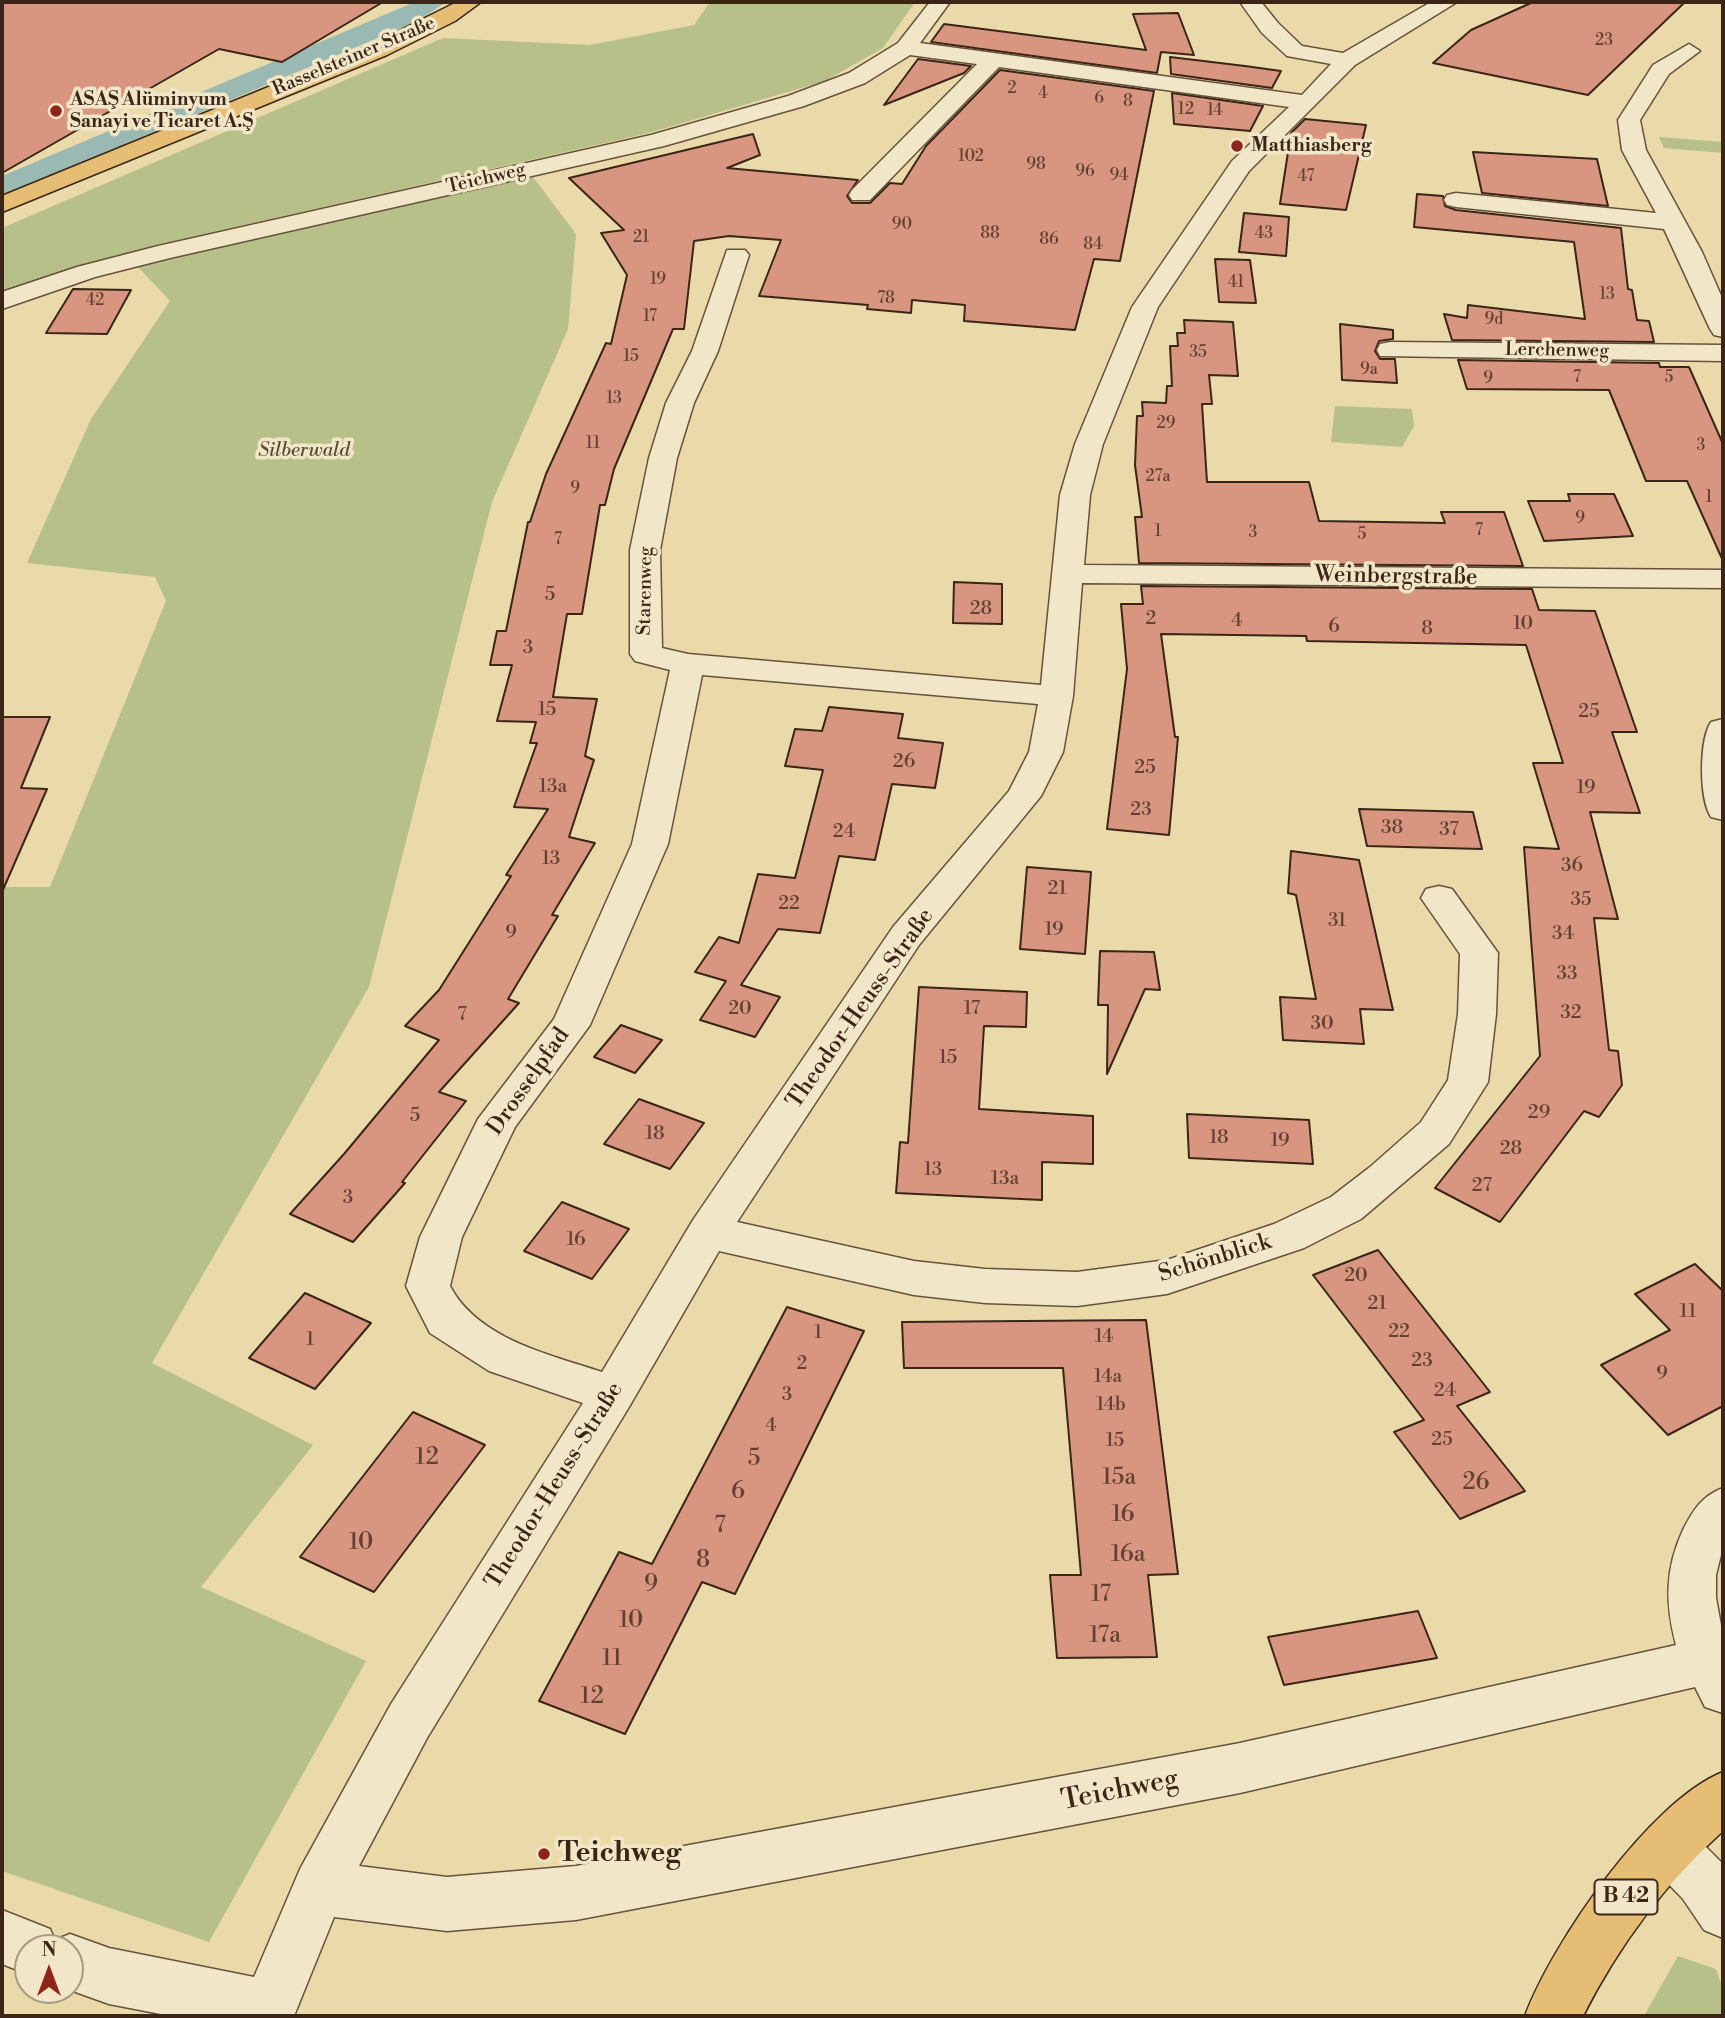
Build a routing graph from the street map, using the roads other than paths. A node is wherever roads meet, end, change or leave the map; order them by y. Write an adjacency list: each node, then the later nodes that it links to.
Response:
1 (471, 2): 12 (main road, Rasselsteiner Straße)
2 (940, 2): 5 (street, Teichweg)
3 (1250, 2): 7 (street)
4 (1447, 2): 7 (street, Theodor-Heuss-Straße)
5 (906, 48): 8 (street); 15 (street, Teichweg)
6 (1689, 51): 13 (street)
7 (1347, 60): 9 (street, Theodor-Heuss-Straße)
8 (992, 62): 9 (street); 10 (street)
9 (1307, 103): 19 (street, Theodor-Heuss-Straße)
10 (860, 195)
11 (1457, 200): 13 (street)
12 (2, 205)
13 (1672, 222): 16 (street)
14 (736, 255): 21 (street, Starenweg)
15 (2, 301)
16 (1723, 329)
17 (1390, 350): 18 (street, Lerchenweg)
18 (1723, 353)
19 (1070, 574): 20 (street, Weinbergstraße); 22 (street, Theodor-Heuss-Straße)
20 (1723, 579)
21 (688, 664): 22 (street, Starenweg); 27 (street, Drosselpfad)
22 (1056, 696): 26 (street, Theodor-Heuss-Straße)
23 (1723, 729): 24 (street)
24 (1723, 809)
25 (1439, 898): 26 (street, Schönblick)
26 (708, 1232): 27 (street, Theodor-Heuss-Straße)
27 (613, 1394): 32 (street, Theodor-Heuss-Straße)
28 (1723, 1509): 29 (street)
29 (1715, 1675): 32 (street, Teichweg)
30 (1723, 1797): 31 (main road, B 42)
31 (1668, 1846): 33 (street); 36 (main road, B 42)
32 (319, 1888): 35 (street, Theodor-Heuss-Straße)
33 (1723, 1911)
34 (84, 1967): 35 (street)
35 (268, 2012)
36 (1553, 2016)

